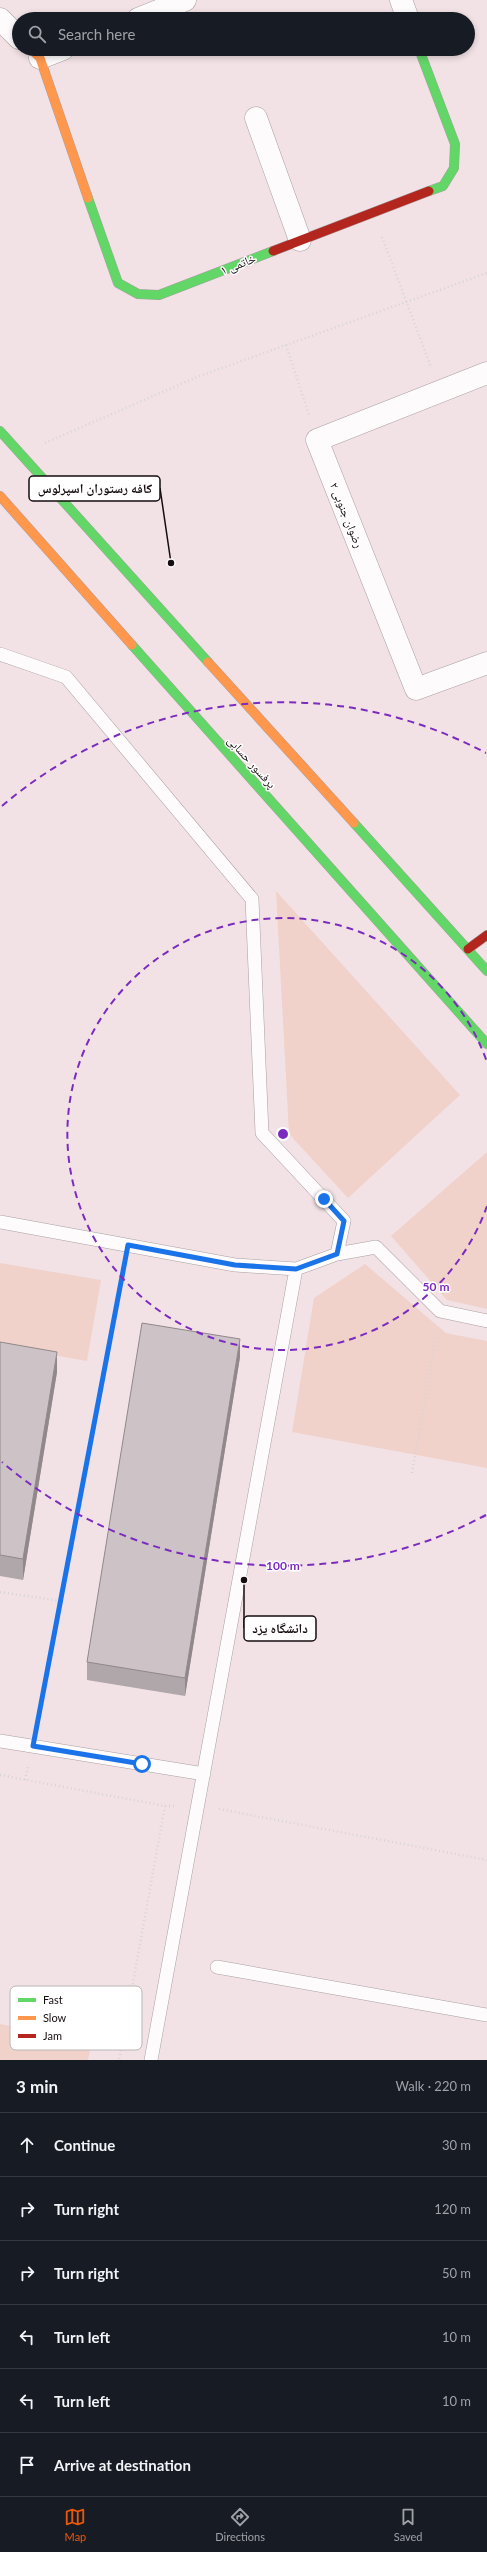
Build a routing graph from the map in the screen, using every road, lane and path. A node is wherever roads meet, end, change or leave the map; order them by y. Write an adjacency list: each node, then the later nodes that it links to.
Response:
1 (185, 0): 3 (street)
2 (401, 0): 4 (street)
3 (155, 12)
4 (405, 12)
5 (0, 19): 6 (street)
6 (12, 31)
7 (36, 56): 11 (main road, خاتمی ۱)
8 (423, 56): 10 (main road, خاتمی ۱)
9 (256, 118): 11 (street)
10 (373, 212): 11 (main road, خاتمی ۱); 13 (path)
11 (300, 240)
12 (487, 273): 13 (path)
13 (406, 301): 14 (path); 16 (path)
14 (286, 345): 18 (path); 19 (path)
15 (487, 373): 16 (street)
16 (440, 392): 18 (street)
17 (0, 431): 19 (main road)
18 (317, 440): 22 (street, رضوان جنوبی ۲)
19 (20, 454): 24 (main road)
20 (0, 496): 26 (main road, پرفسور حسابی)
21 (0, 654): 29 (lane)
22 (487, 663)
23 (487, 935): 24 (main road)
24 (468, 949): 25 (main road)
25 (487, 971)
26 (487, 1044)
27 (0, 1222): 28 (lane)
28 (128, 1245): 30 (lane); 35 (path)
29 (337, 1254): 30 (lane); 31 (lane)
30 (296, 1269): 38 (lane)
31 (440, 1311): 32 (lane); 33 (path)
32 (487, 1321)
33 (412, 1474)
34 (0, 1592): 35 (path)
35 (60, 1601): 37 (path)
36 (0, 1741): 37 (lane)
37 (33, 1746): 38 (lane); 40 (path)
38 (204, 1774): 41 (lane)
39 (0, 1775): 40 (path)
40 (25, 1780): 42 (path)
41 (198, 1805): 42 (path); 43 (path); 49 (lane)
42 (165, 1806): 45 (path)
43 (487, 1860)
44 (217, 1967): 46 (lane)
45 (132, 1986)
46 (487, 2015)
47 (121, 2050): 48 (path)
48 (119, 2060)
49 (151, 2060)

